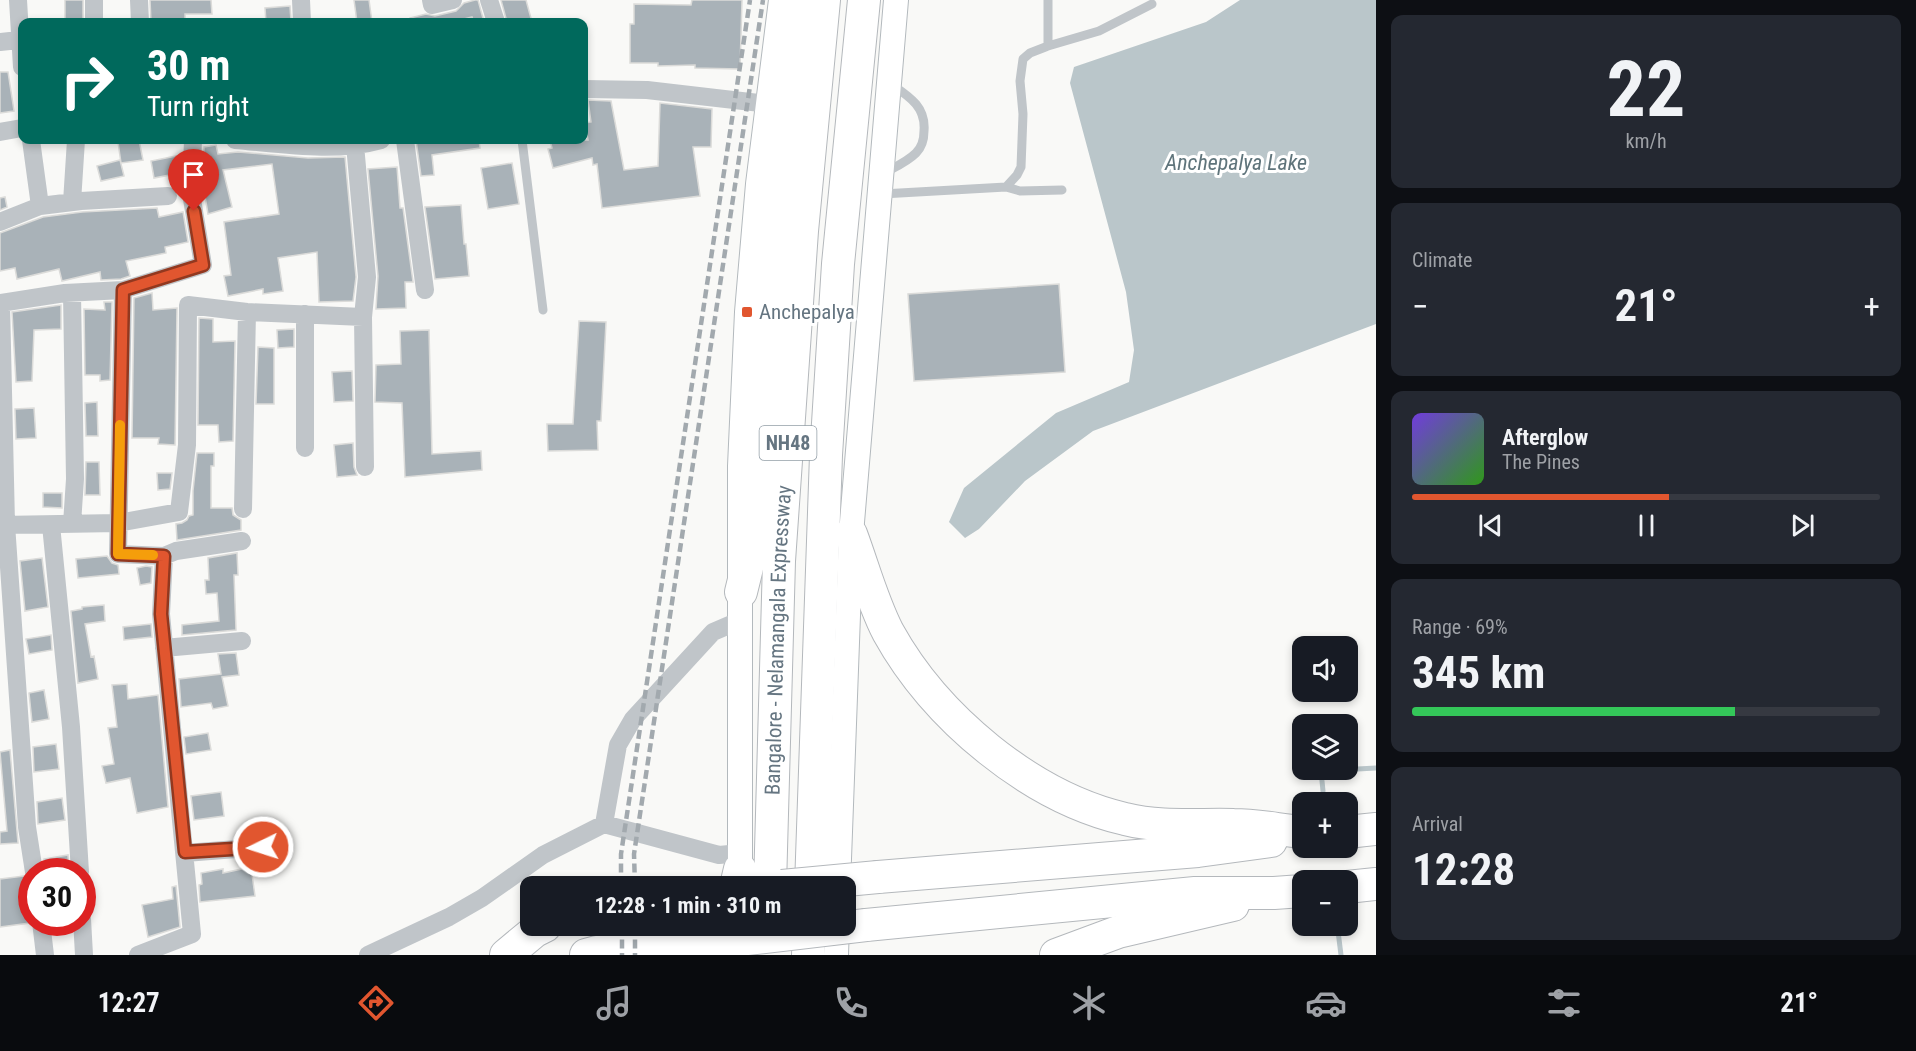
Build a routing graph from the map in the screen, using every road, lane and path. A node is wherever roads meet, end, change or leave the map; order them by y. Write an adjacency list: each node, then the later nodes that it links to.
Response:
1 (18, 0): 15 (street)
2 (94, 0): 16 (street)
3 (139, 0): 17 (street)
4 (301, 0): 18 (street)
5 (431, 0): 6 (street)
6 (453, 0)
7 (489, 0): 19 (street)
8 (781, 0): 25 (street)
9 (799, 0): 63 (highway)
10 (824, 0): 76 (highway, Bangalore - Nelamangala Expressway / NH48)
11 (864, 0): 77 (highway, Bangalore - Nelamangala Expressway / NH48)
12 (896, 0): 23 (street)
13 (1048, 0): 22 (lane)
14 (1152, 4): 22 (lane)
15 (19, 18)
16 (94, 18)
17 (140, 18)
18 (302, 18)
19 (495, 18)
20 (18, 40): 21 (street)
21 (0, 42)
22 (1047, 46): 39 (lane)
23 (889, 83): 38 (street); 38 (lane)
24 (588, 88): 25 (street)
25 (768, 104): 63 (street)
26 (18, 129): 27 (street)
27 (0, 132)
28 (32, 144): 43 (street)
29 (76, 144): 42 (street)
30 (193, 144): 45 (street)
31 (273, 144): 32 (street)
32 (290, 144)
33 (330, 144): 37 (street)
34 (364, 144): 37 (street)
35 (406, 144): 46 (street)
36 (522, 144): 49 (lane)
37 (355, 146): 52 (street)
38 (880, 184): 39 (lane); 60 (street)
39 (1006, 187): 40 (lane)
40 (1062, 190)
41 (168, 196): 42 (street)
42 (72, 202): 43 (street)
43 (40, 206): 44 (street)
44 (0, 222)
45 (123, 290): 47 (street); 56 (street)
46 (425, 290)
47 (72, 293): 48 (street); 57 (street)
48 (0, 303): 58 (street)
49 (543, 310)
50 (247, 312): 51 (street); 55 (street); 56 (street)
51 (305, 314): 52 (street); 53 (street)
52 (363, 317): 54 (street)
53 (304, 448)
54 (365, 467)
55 (243, 509)
56 (118, 523): 57 (street); 62 (street)
57 (72, 524): 59 (street)
58 (3, 525): 59 (street); 73 (street)
59 (51, 525): 74 (street)
60 (851, 534): 69 (highway); 78 (street)
61 (242, 541): 62 (street)
62 (164, 556): 65 (street)
63 (741, 606): 66 (street); 75 (street)
64 (242, 641): 65 (street)
65 (164, 648): 72 (street)
66 (604, 824): 75 (street); 97 (street)
67 (1376, 829): 68 (highway)
68 (1358, 831)
69 (1292, 833)
70 (1292, 837): 79 (highway, bridge)
71 (263, 847): 72 (street)
72 (185, 852): 96 (street)
73 (32, 858)
74 (79, 858)
75 (739, 874)
76 (770, 876)
77 (811, 876)
78 (838, 876)
79 (856, 879)
80 (1376, 884): 81 (highway)
81 (1358, 886)
82 (1288, 892): 83 (highway); 104 (highway)
83 (856, 925)
84 (43, 936): 94 (street)
85 (83, 936): 95 (street)
86 (529, 936): 98 (highway)
87 (718, 936): 93 (highway)
88 (738, 936): 100 (street)
89 (768, 936): 101 (highway)
90 (788, 936): 93 (highway, bridge)
91 (809, 936): 102 (highway)
92 (846, 936): 103 (street)
93 (707, 950): 99 (highway)
94 (45, 955)
95 (84, 955)
96 (138, 955)
97 (368, 955)
98 (506, 955)
99 (586, 955)
100 (737, 955)
101 (768, 955)
102 (808, 955)
103 (836, 955)
104 (1056, 955)

